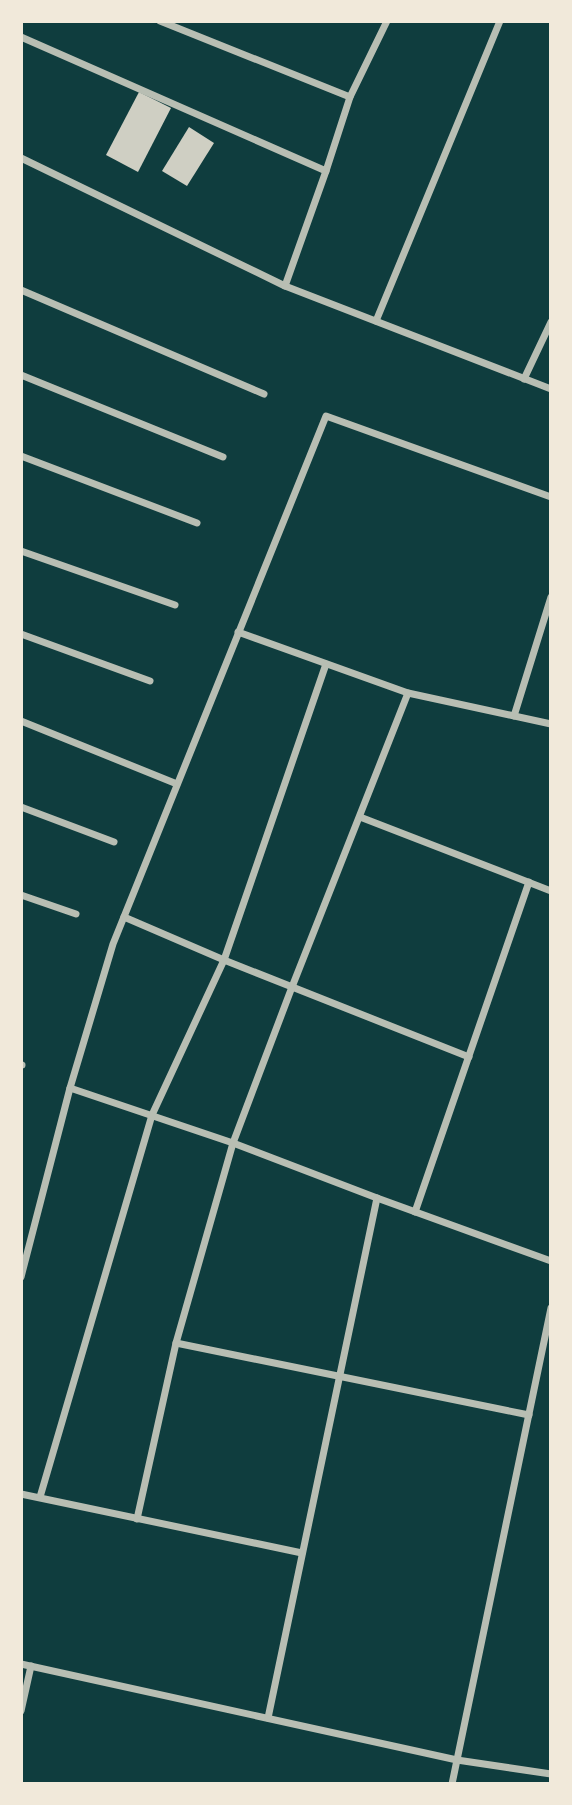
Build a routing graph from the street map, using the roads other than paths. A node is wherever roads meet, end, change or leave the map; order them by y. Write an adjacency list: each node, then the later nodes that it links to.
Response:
1 (160, 21): 5 (street)
2 (499, 21): 10 (street)
3 (384, 22): 5 (street)
4 (21, 37): 7 (street)
5 (350, 97): 7 (street)
6 (21, 158): 8 (street)
7 (326, 171): 8 (street)
8 (285, 286): 10 (street)
9 (21, 290): 15 (street)
10 (376, 321): 13 (street)
11 (551, 322): 13 (street)
12 (21, 375): 17 (street)
13 (524, 379): 14 (street)
14 (551, 389)
15 (264, 394)
16 (21, 456): 19 (street)
17 (223, 457)
18 (551, 497): 23 (street)
19 (197, 523)
20 (21, 551): 22 (street)
21 (551, 597): 28 (street)
22 (174, 605)
23 (238, 632): 25 (street); 31 (street)
24 (21, 635): 26 (street)
25 (326, 664): 27 (street); 40 (street)
26 (150, 681)
27 (408, 693): 28 (street); 33 (street)
28 (514, 716): 30 (street)
29 (21, 721): 31 (street)
30 (551, 724)
31 (177, 784): 39 (street)
32 (21, 807): 34 (street)
33 (360, 817): 35 (street); 41 (street)
34 (114, 842)
35 (529, 882): 36 (street); 42 (street)
36 (551, 891)
37 (21, 895): 38 (street)
38 (76, 914)
39 (124, 917): 40 (street); 43 (street)
40 (224, 960): 41 (street); 44 (street)
41 (292, 987): 42 (street); 45 (street)
42 (469, 1057): 47 (street)
43 (70, 1088): 44 (street); 49 (street)
44 (152, 1115): 45 (street); 55 (street)
45 (233, 1143): 46 (street); 51 (street)
46 (377, 1198): 47 (street); 52 (street)
47 (415, 1212): 48 (street)
48 (551, 1261)
49 (21, 1277)
50 (551, 1308): 53 (street)
51 (176, 1343): 52 (street); 56 (street)
52 (340, 1377): 53 (street); 57 (street)
53 (529, 1415): 62 (street)
54 (21, 1494): 55 (street)
55 (40, 1497): 56 (street)
56 (137, 1519): 57 (street)
57 (302, 1553): 61 (street)
58 (21, 1664): 59 (street)
59 (31, 1666): 60 (street); 61 (street)
60 (21, 1711)
61 (268, 1718): 62 (street)
62 (457, 1760): 63 (street); 64 (street)
63 (551, 1774)
64 (452, 1784)

